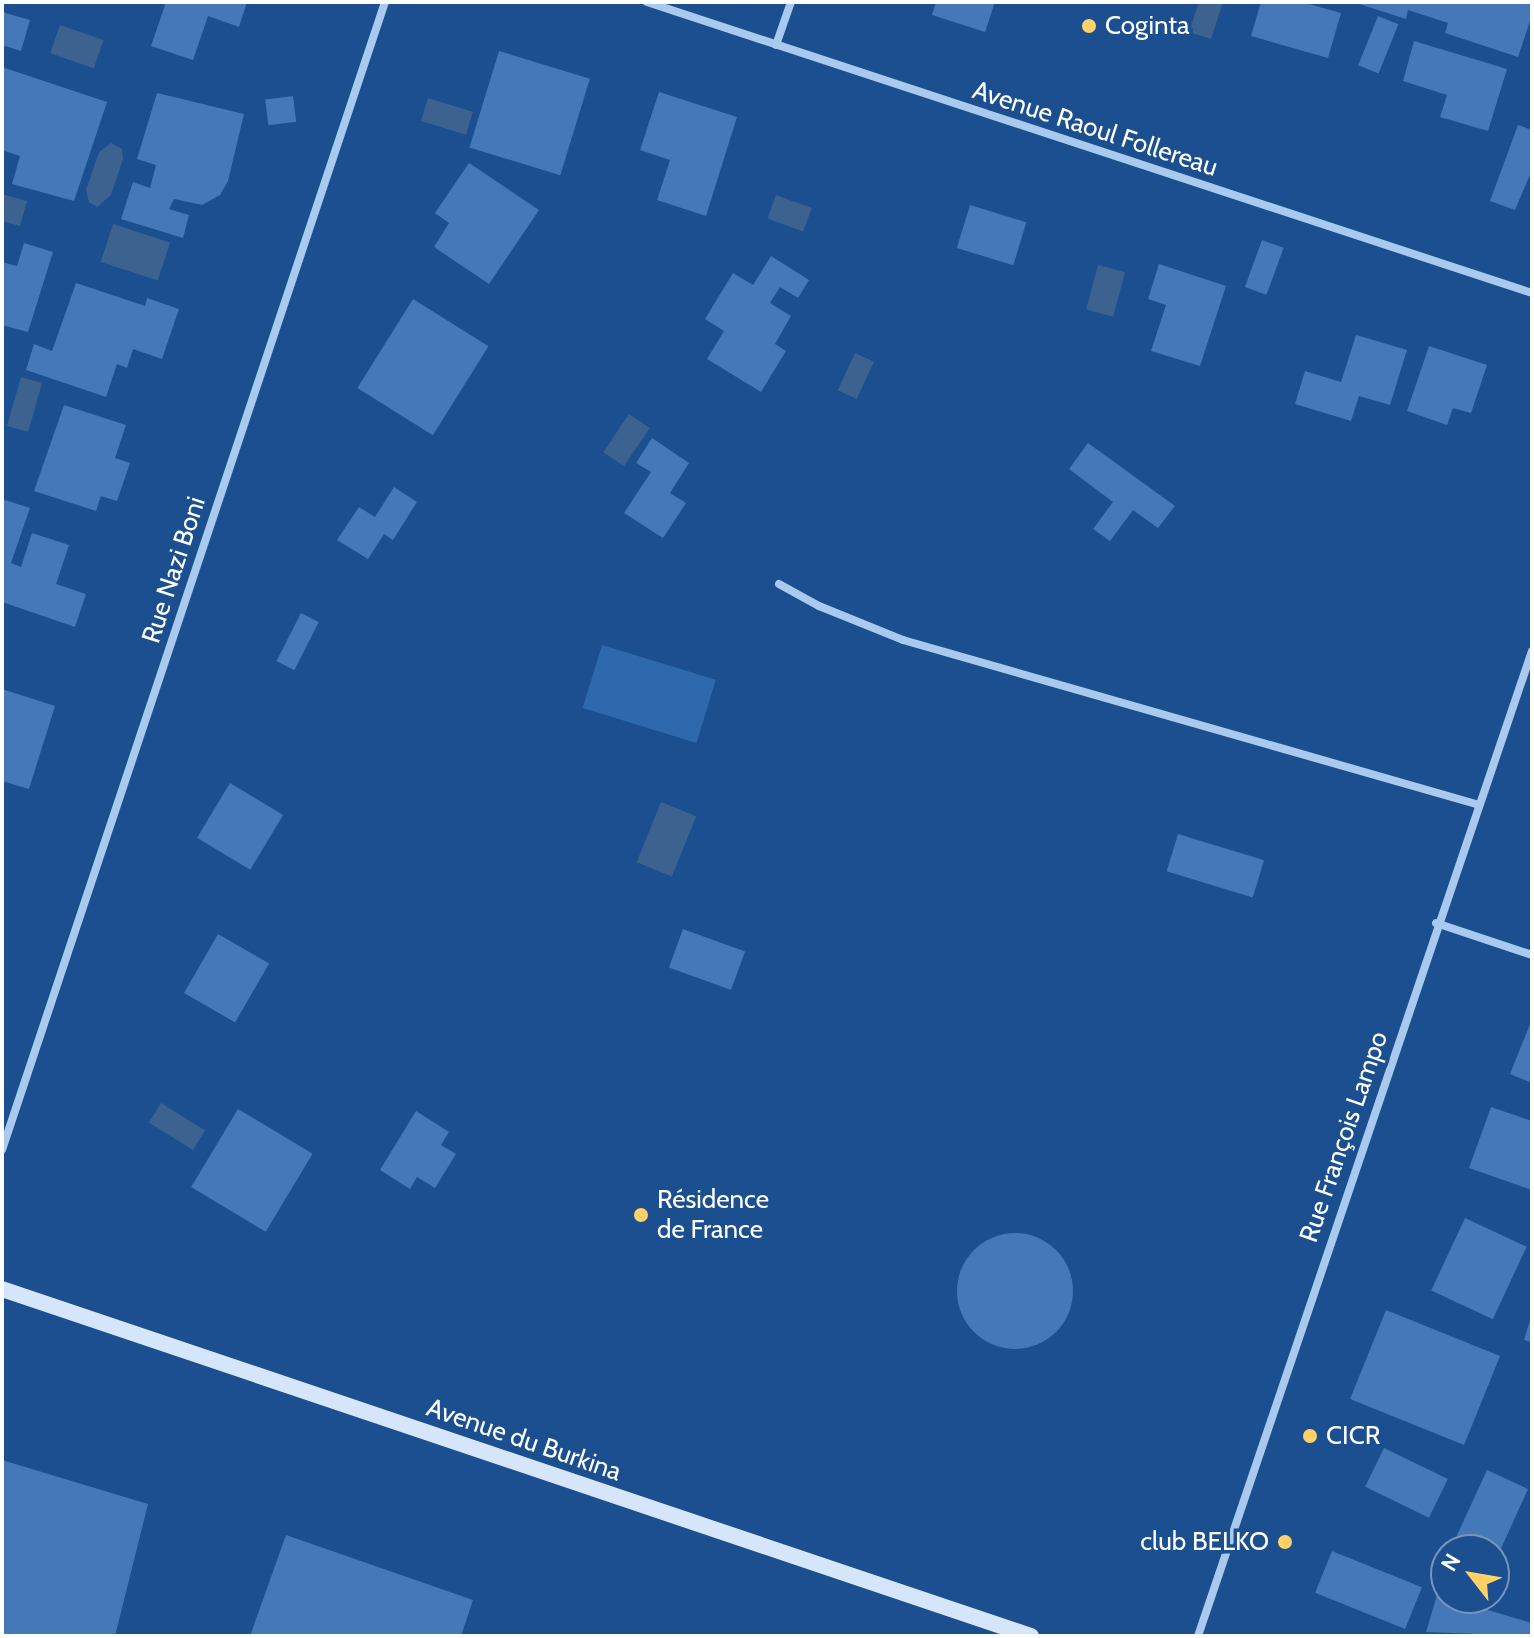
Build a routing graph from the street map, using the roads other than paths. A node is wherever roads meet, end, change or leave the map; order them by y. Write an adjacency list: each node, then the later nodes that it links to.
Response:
1 (385, 2): 11 (street, Rue Nazi Boni)
2 (647, 2): 4 (street, Avenue Raoul Follereau)
3 (791, 2): 4 (street)
4 (776, 45): 5 (street, Avenue Raoul Follereau)
5 (1532, 293)
6 (779, 584): 8 (street)
7 (1532, 651): 8 (street, Rue François Lampo)
8 (1476, 804): 9 (street, Rue François Lampo)
9 (1436, 923): 10 (street); 14 (street, Rue François Lampo)
10 (1532, 955)
11 (2, 1150)
12 (2, 1289): 13 (main road, Avenue du Burkina)
13 (1031, 1636)
14 (1198, 1636)

